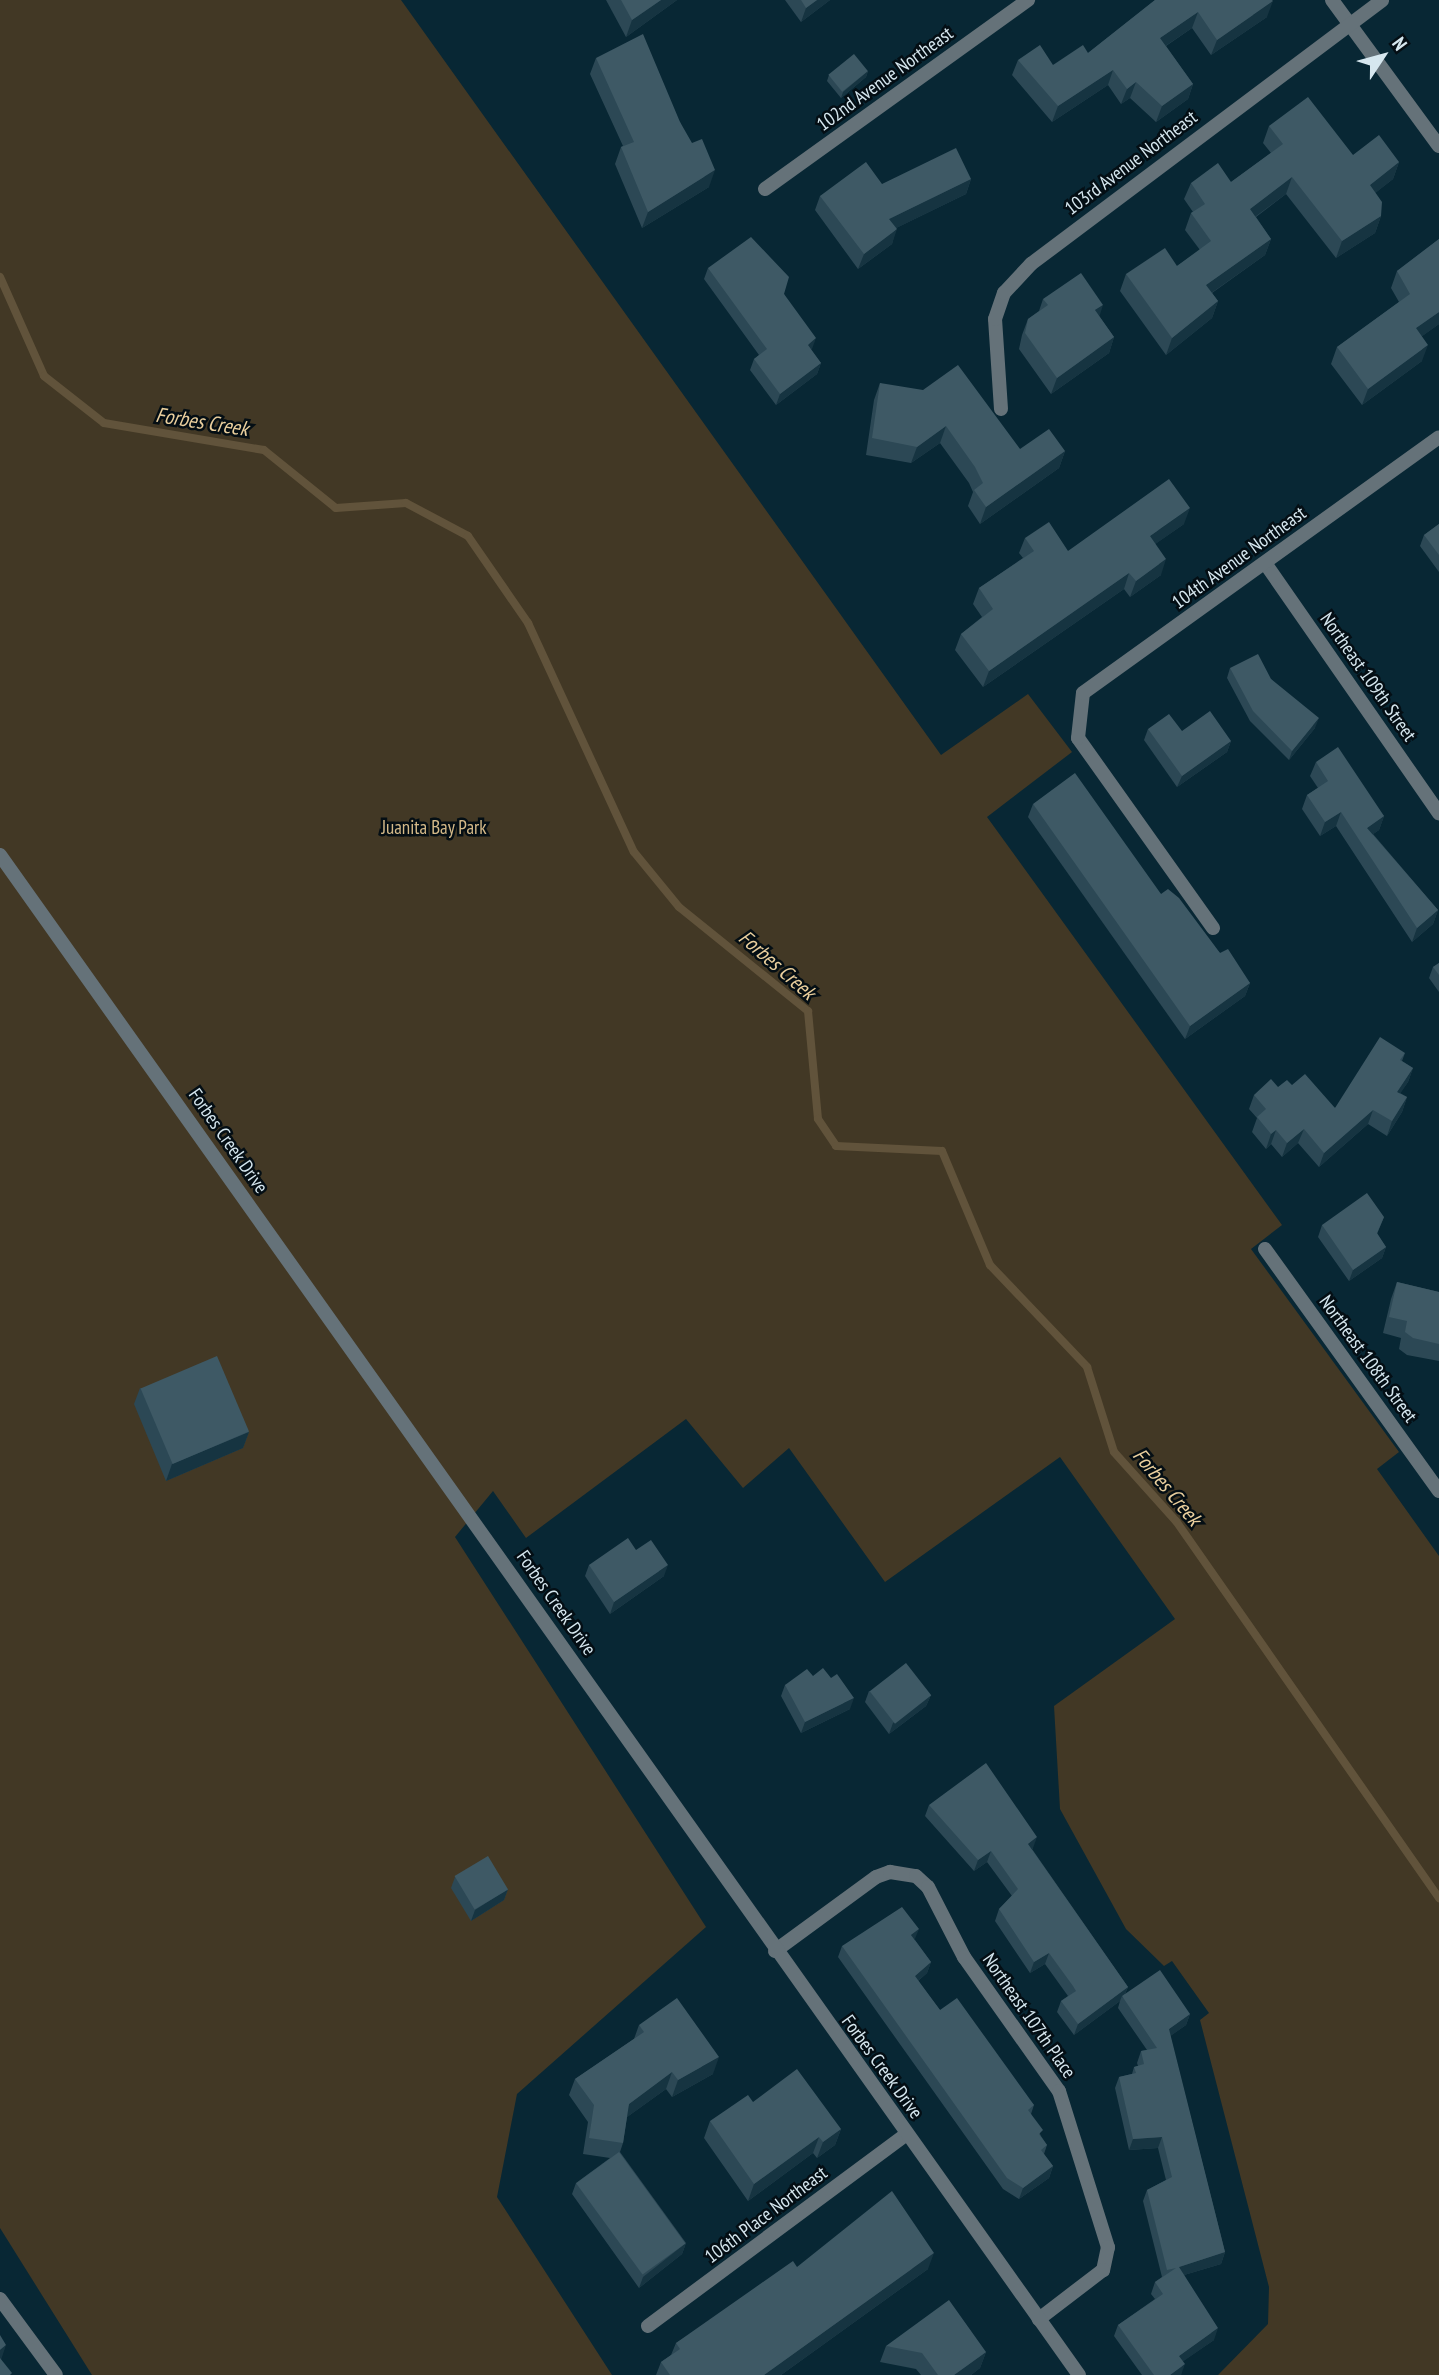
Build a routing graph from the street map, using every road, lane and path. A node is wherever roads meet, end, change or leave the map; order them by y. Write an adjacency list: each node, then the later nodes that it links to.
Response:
1 (1028, 0): 6 (street, 102nd Avenue Northeast)
2 (1332, 0): 4 (street)
3 (1382, 0): 4 (street, 103rd Avenue Northeast)
4 (1349, 23): 5 (street); 7 (street, 103rd Avenue Northeast)
5 (1439, 146)
6 (765, 189)
7 (1001, 409)
8 (1439, 437): 9 (street, 104th Avenue Northeast)
9 (1265, 563): 10 (street, Northeast 109th Street); 12 (street, 104th Avenue Northeast)
10 (1439, 813)
11 (0, 855): 15 (street, Forbes Creek Drive)
12 (1213, 928)
13 (1265, 1249): 14 (street, Northeast 108th Street)
14 (1439, 1492)
15 (775, 1951): 16 (street, Forbes Creek Drive); 18 (street, Northeast 107th Place)
16 (907, 2134): 18 (street, Forbes Creek Drive); 19 (street, 106th Place Northeast)
17 (0, 2299): 20 (street)
18 (1039, 2319): 21 (street, Forbes Creek Drive)
19 (648, 2326)
20 (56, 2375)
21 (1079, 2375)

